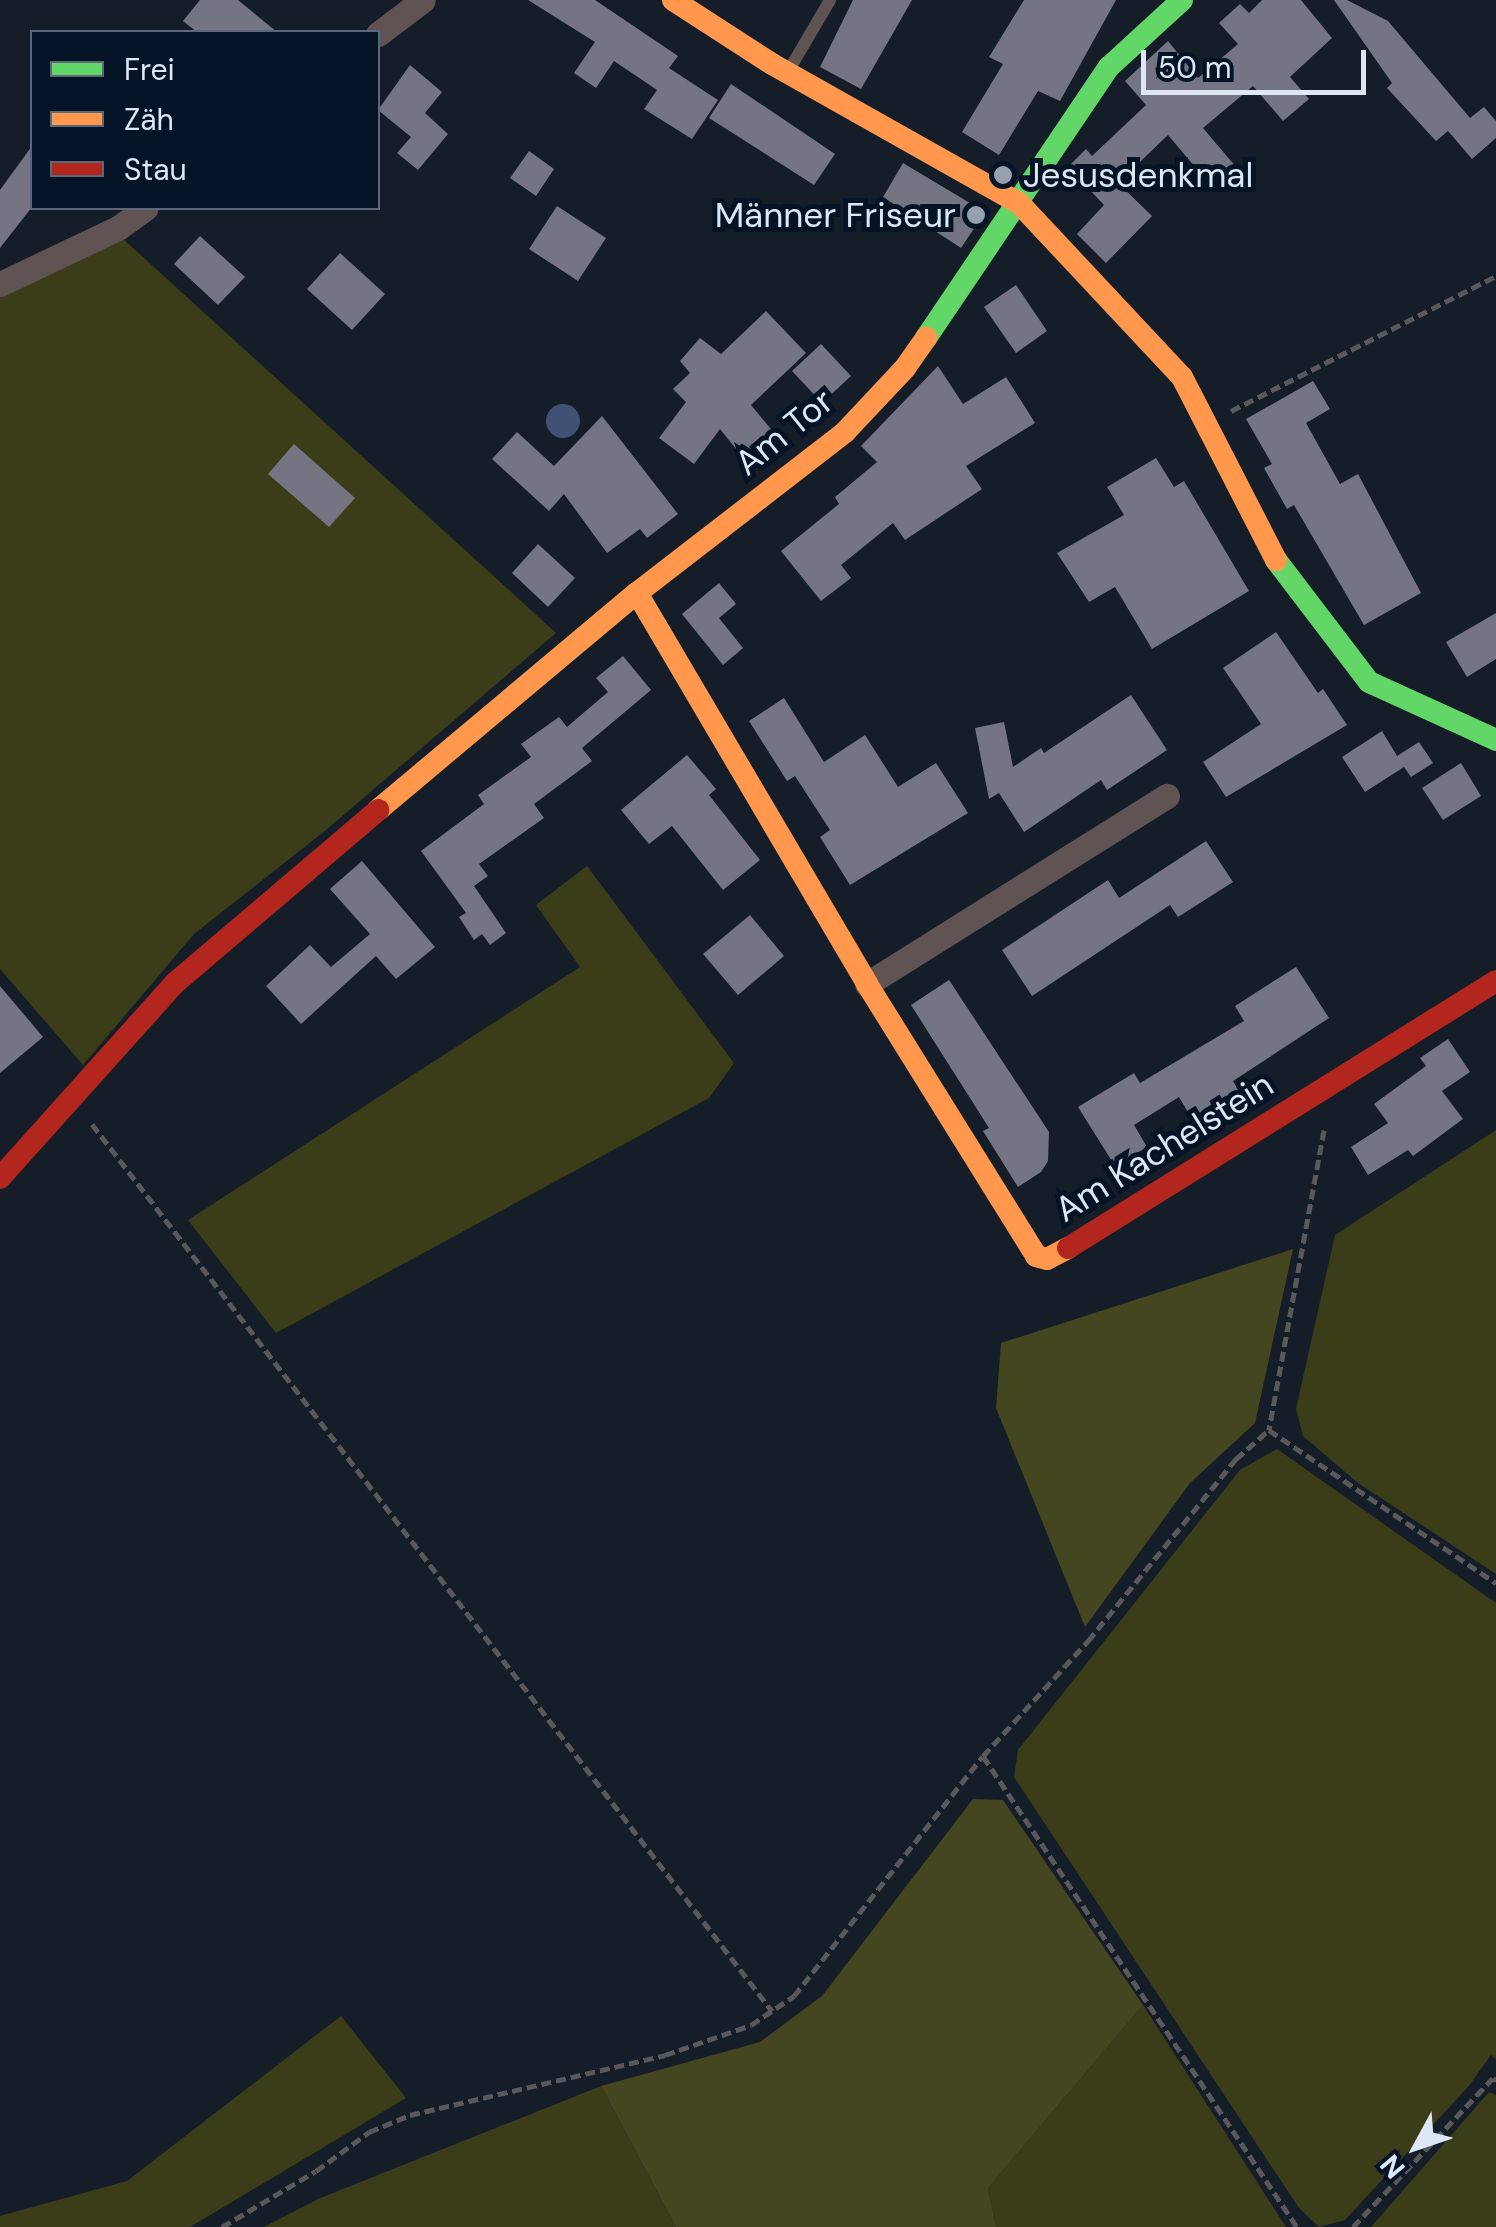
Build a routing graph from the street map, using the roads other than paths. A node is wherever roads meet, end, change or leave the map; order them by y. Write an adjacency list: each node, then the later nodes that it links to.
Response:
1 (422, 0): 5 (street)
2 (672, 0): 6 (street)
3 (830, 0): 6 (lane)
4 (1182, 0): 7 (street, Am Tor)
5 (380, 32)
6 (787, 72): 7 (street)
7 (1018, 204): 10 (street, Am Tor); 11 (street)
8 (143, 210): 9 (street)
9 (0, 284)
10 (637, 593): 14 (street, Am Kachelstein); 15 (street, Am Tor)
11 (1496, 740)
12 (1168, 796): 14 (street)
13 (1496, 981): 14 (street, Am Kachelstein)
14 (867, 984)
15 (0, 1178)

